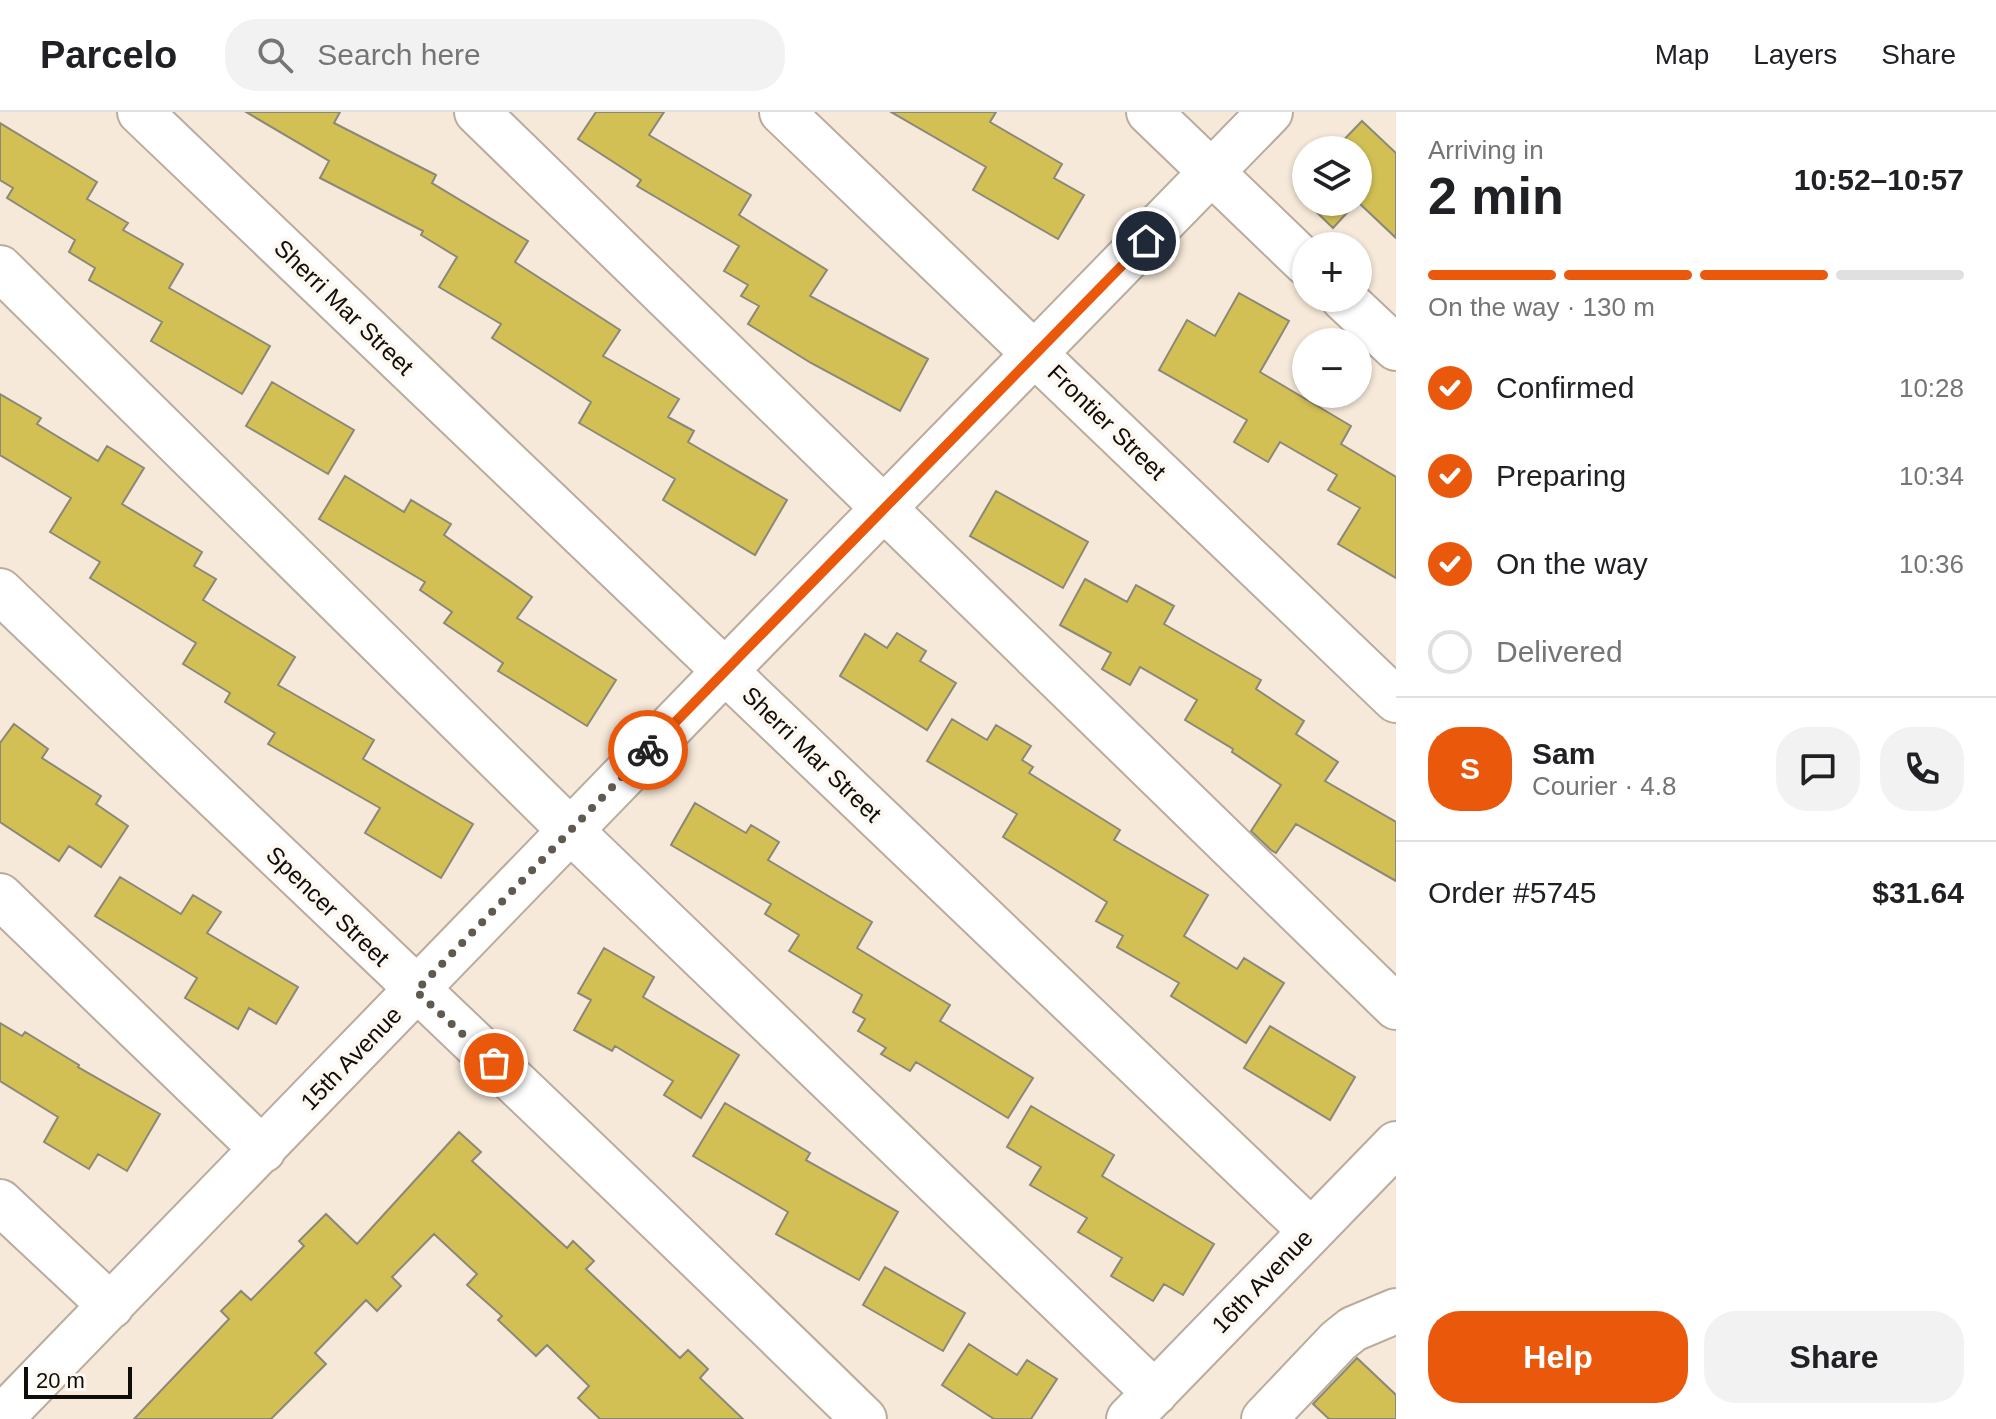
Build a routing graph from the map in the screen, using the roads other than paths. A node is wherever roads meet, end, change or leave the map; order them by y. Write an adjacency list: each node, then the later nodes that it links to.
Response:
1 (140, 112): 14 (street, Sherri Mar Street)
2 (477, 112): 12 (street)
3 (782, 112): 11 (street, Frontier Street)
4 (1149, 112): 6 (street)
5 (1270, 112): 6 (street, 15th Avenue)
6 (1211, 173): 7 (street); 11 (street, 15th Avenue)
7 (1292, 250)
8 (0, 268): 16 (street)
9 (1358, 312): 10 (street)
10 (1396, 348)
11 (1036, 354): 12 (street, 15th Avenue); 15 (street, Frontier Street)
12 (885, 509): 14 (street, 15th Avenue); 19 (street)
13 (0, 591): 18 (street, Spencer Street)
14 (725, 671): 16 (street, 15th Avenue); 23 (street, Sherri Mar Street)
15 (1396, 700)
16 (571, 831): 18 (street, 15th Avenue); 26 (street)
17 (0, 896): 21 (street)
18 (416, 991): 21 (street, 15th Avenue); 28 (street, Spencer Street)
19 (1396, 1007)
20 (1396, 1144): 23 (street, 16th Avenue)
21 (263, 1150): 24 (street, 15th Avenue)
22 (0, 1202): 24 (street)
23 (1311, 1231): 26 (street, 16th Avenue)
24 (111, 1306): 27 (street, 15th Avenue)
25 (1396, 1311): 29 (street)
26 (1142, 1406)
27 (0, 1419)
28 (864, 1419)
29 (1264, 1419)

